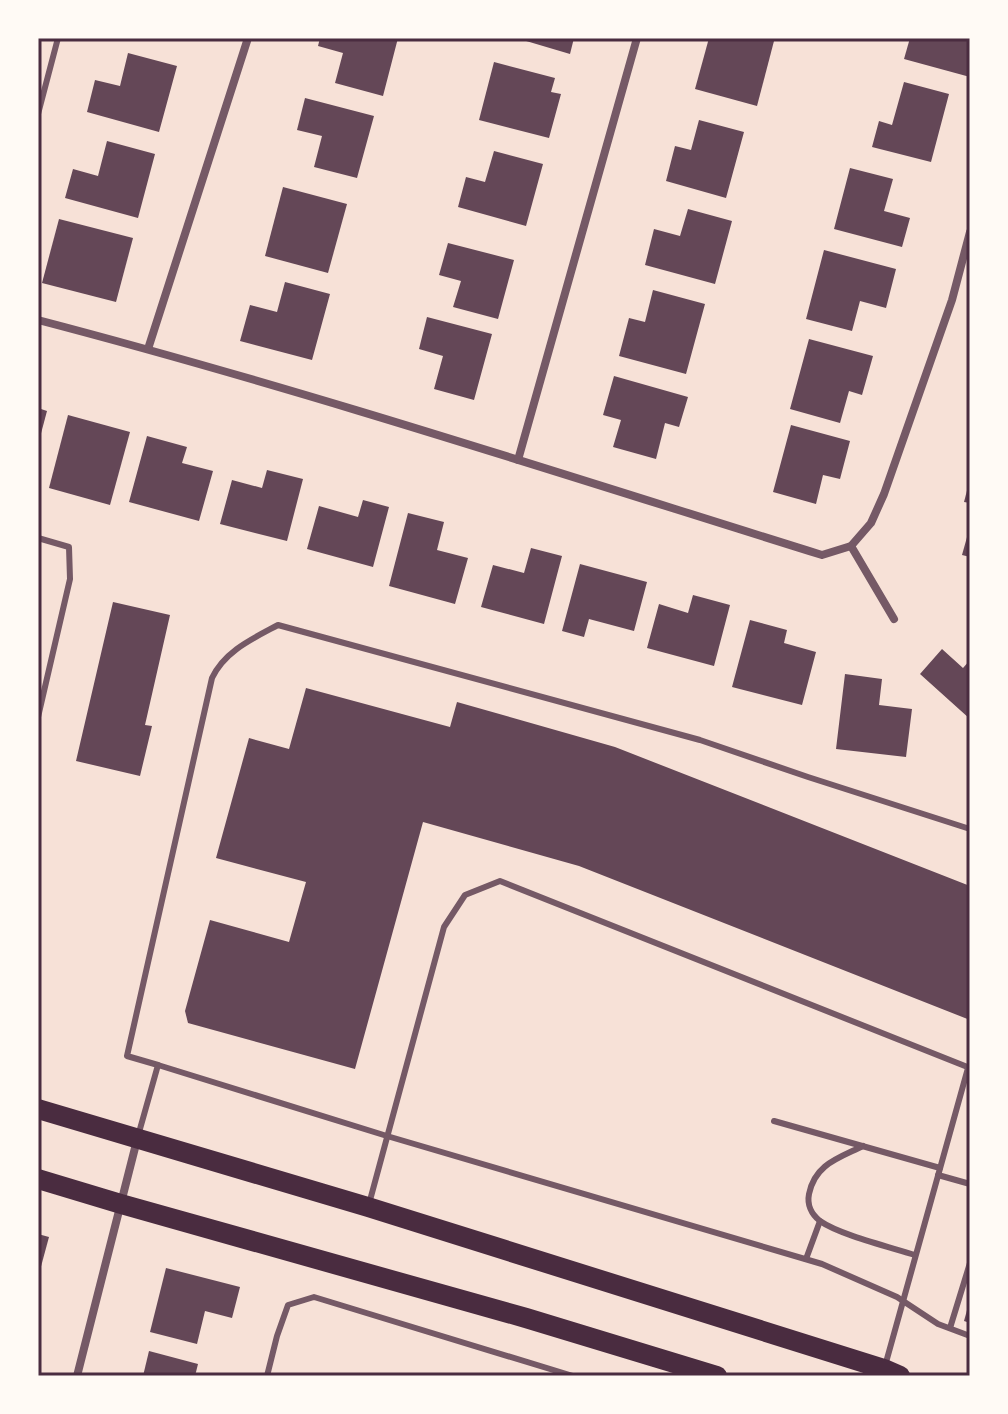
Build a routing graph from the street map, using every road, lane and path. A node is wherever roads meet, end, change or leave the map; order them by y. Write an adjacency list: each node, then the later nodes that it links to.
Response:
1 (58, 38): 4 (lane)
2 (248, 38): 7 (street)
3 (637, 38): 8 (street)
4 (38, 114)
5 (970, 232): 10 (street)
6 (38, 320): 7 (street)
7 (148, 349): 8 (street)
8 (518, 460): 10 (street)
9 (38, 538): 12 (lane)
10 (851, 546): 11 (street)
11 (894, 619)
12 (38, 717)
13 (970, 829): 14 (lane)
14 (158, 1065): 18 (lane); 19 (lane)
15 (969, 1068): 18 (lane); 21 (lane)
16 (38, 1109): 19 (main road)
17 (774, 1121): 20 (lane)
18 (387, 1136): 25 (lane); 28 (lane)
19 (137, 1139): 24 (street); 25 (main road)
20 (863, 1146): 21 (lane); 26 (lane)
21 (939, 1171): 23 (lane); 27 (lane)
22 (38, 1179): 24 (main road)
23 (970, 1184)
24 (121, 1204): 34 (street); 37 (main road)
25 (368, 1207): 33 (main road)
26 (820, 1221): 27 (lane); 28 (lane)
27 (915, 1255): 30 (lane)
28 (806, 1259): 30 (lane)
29 (970, 1263): 31 (lane)
30 (902, 1300): 31 (lane); 33 (lane)
31 (950, 1328): 32 (lane)
32 (970, 1336)
33 (888, 1374)
34 (77, 1376)
35 (267, 1376): 36 (lane)
36 (573, 1376)
37 (717, 1376)

